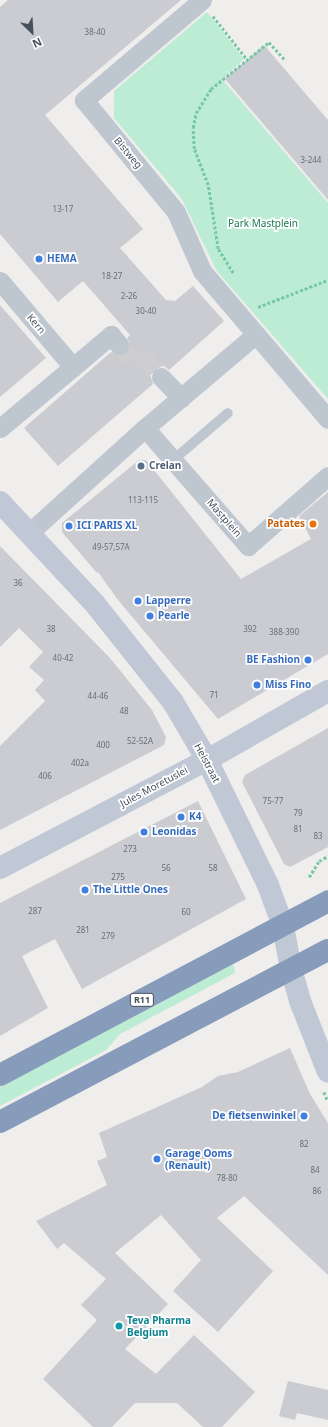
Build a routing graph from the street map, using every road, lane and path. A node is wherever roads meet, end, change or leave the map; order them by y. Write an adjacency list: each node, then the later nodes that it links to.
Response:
1 (201, 0): 2 (path); 9 (street, Bistweg)
2 (247, 60): 3 (path); 4 (path)
3 (286, 61)
4 (238, 280)
5 (328, 280): 8 (path)
6 (0, 281): 12 (street, Kern)
7 (255, 301): 8 (path)
8 (259, 306): 9 (path)
9 (238, 315): 10 (street, Bistweg)
10 (255, 335): 14 (street); 16 (street)
11 (119, 345): 12 (street)
12 (73, 367): 17 (street)
13 (161, 377): 14 (street)
14 (181, 398): 18 (street)
15 (228, 413): 19 (lane)
16 (328, 419)
17 (0, 428)
18 (145, 428): 19 (street, Mastplein); 22 (street)
19 (173, 460): 20 (street, Mastplein)
20 (328, 476)
21 (0, 502): 22 (street, Heistraat)
22 (29, 533): 24 (street, Heistraat)
23 (328, 691): 24 (street, Jules Moretuslei)
24 (207, 760): 26 (street, Jules Moretuslei); 29 (street, Heistraat)
25 (328, 856): 27 (path)
26 (0, 868)
27 (310, 877)
28 (328, 900): 29 (highway, R11)
29 (283, 926): 31 (street, Heistraat); 33 (highway, R11)
30 (325, 954): 31 (highway)
31 (291, 969): 32 (street, Heistraat); 34 (highway)
32 (328, 1072)
33 (0, 1075)
34 (0, 1122)

